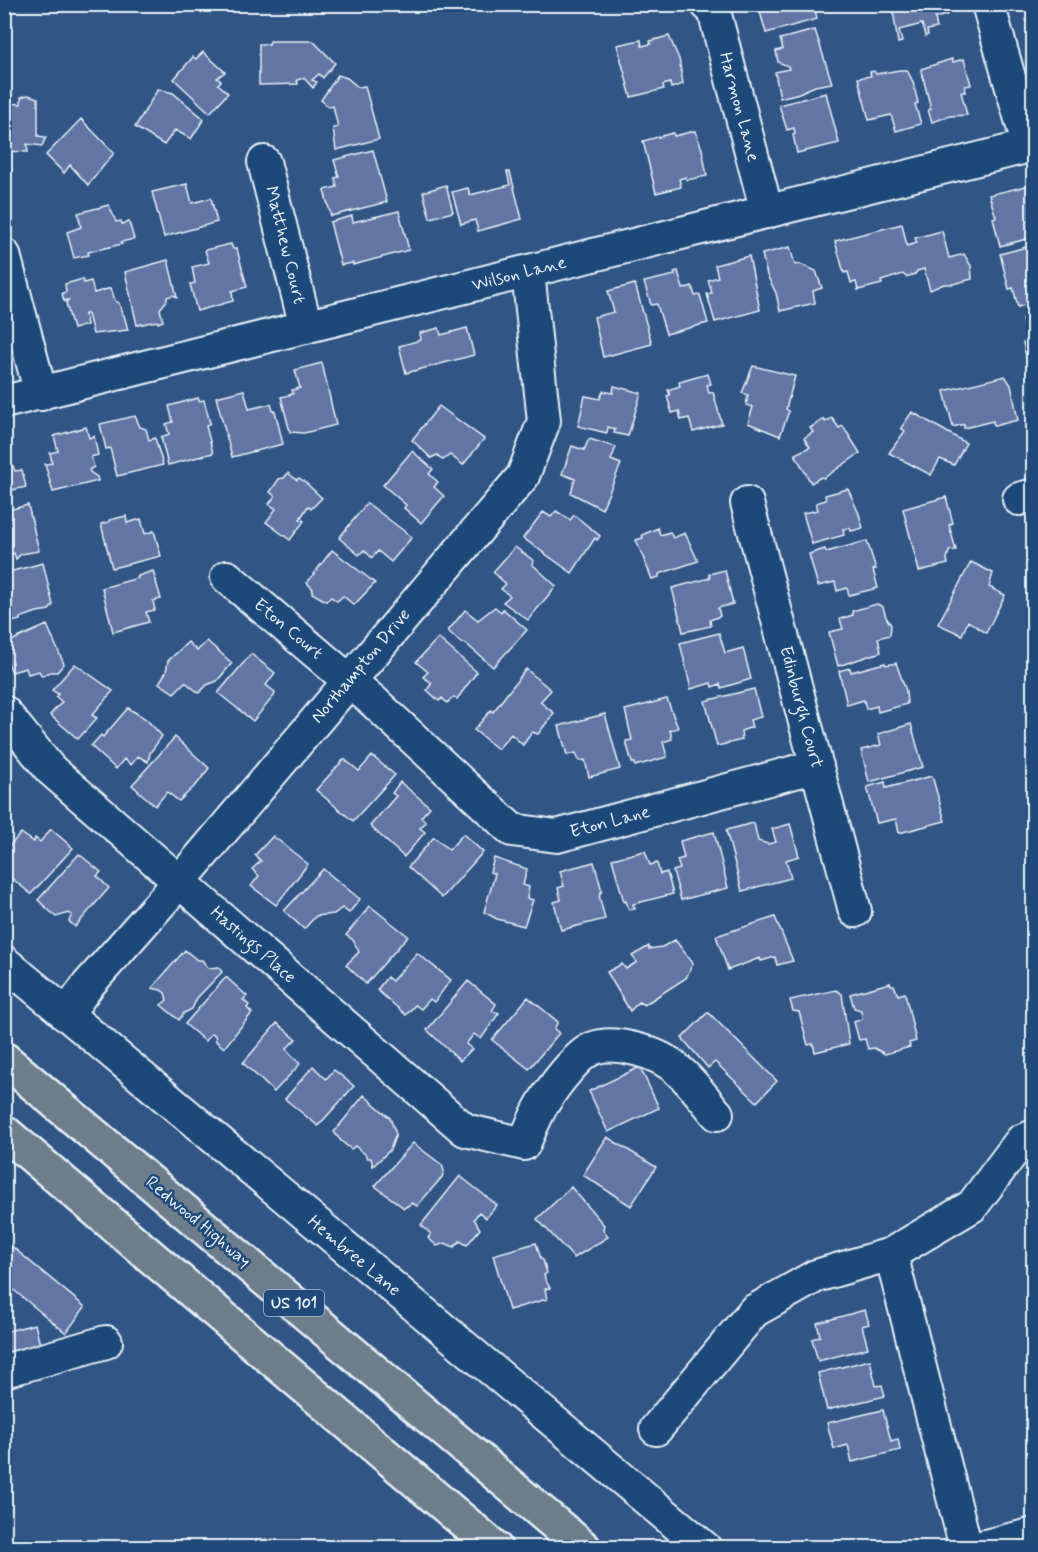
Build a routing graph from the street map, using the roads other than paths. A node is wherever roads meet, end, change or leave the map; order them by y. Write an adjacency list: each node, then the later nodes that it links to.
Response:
1 (707, 4): 5 (street, Harmon Lane)
2 (988, 4): 3 (street)
3 (1031, 146): 5 (street, Wilson Lane)
4 (264, 162): 8 (street, Matthew Court)
5 (767, 212): 7 (street, Wilson Lane)
6 (4, 255): 9 (street)
7 (528, 272): 8 (street, Wilson Lane); 13 (street, Northampton Drive)
8 (306, 327): 9 (street, Wilson Lane)
9 (41, 394): 10 (street, Wilson Lane)
10 (4, 402)
11 (747, 503): 15 (street, Edinburgh Court)
12 (227, 577): 13 (street, Eton Court)
13 (348, 680): 15 (street, Eton Lane); 16 (street, Northampton Drive)
14 (4, 712): 16 (street, Hastings Place)
15 (817, 766): 17 (street, Edinburgh Court)
16 (180, 881): 19 (street, Northampton Drive); 21 (street, Hastings Place)
17 (855, 911)
18 (4, 962): 19 (street, Hembree Lane)
19 (66, 1015): 31 (street, Hembree Lane)
20 (4, 1059): 30 (highway, Redwood Highway / US 101)
21 (717, 1114)
22 (4, 1132): 29 (highway)
23 (1034, 1136): 24 (street)
24 (891, 1254): 27 (street); 32 (street)
25 (106, 1342): 26 (street)
26 (4, 1371)
27 (656, 1429)
28 (1034, 1534): 33 (street)
29 (495, 1548)
30 (584, 1548)
31 (705, 1548)
32 (966, 1548)
33 (977, 1548)

